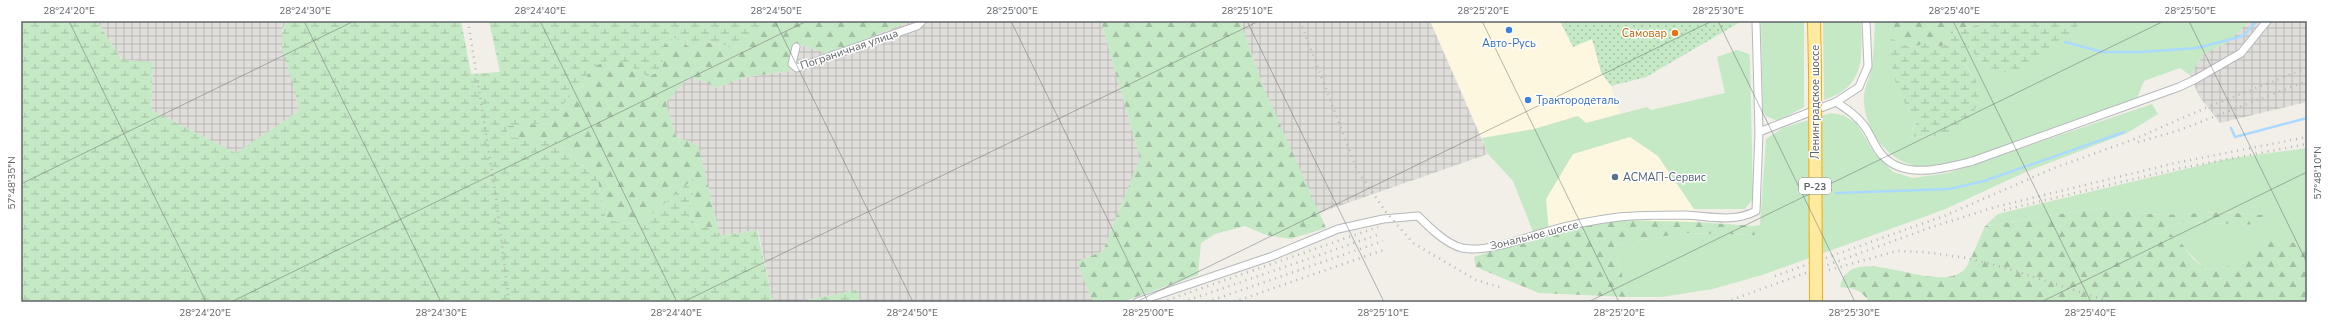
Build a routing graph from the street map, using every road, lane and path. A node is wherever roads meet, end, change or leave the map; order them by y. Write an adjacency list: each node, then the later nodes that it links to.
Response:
1 (922, 21): 6 (street, Пограничная улица)
2 (1756, 21): 8 (street)
3 (1814, 21): 10 (highway, Ленинградское шоссе / Р-23, bridge)
4 (1866, 21): 7 (street)
5 (2267, 21): 7 (street)
6 (796, 46)
7 (1836, 102): 8 (street)
8 (1759, 132): 9 (street, Зональное шоссе)
9 (1137, 302)
10 (1816, 302)

